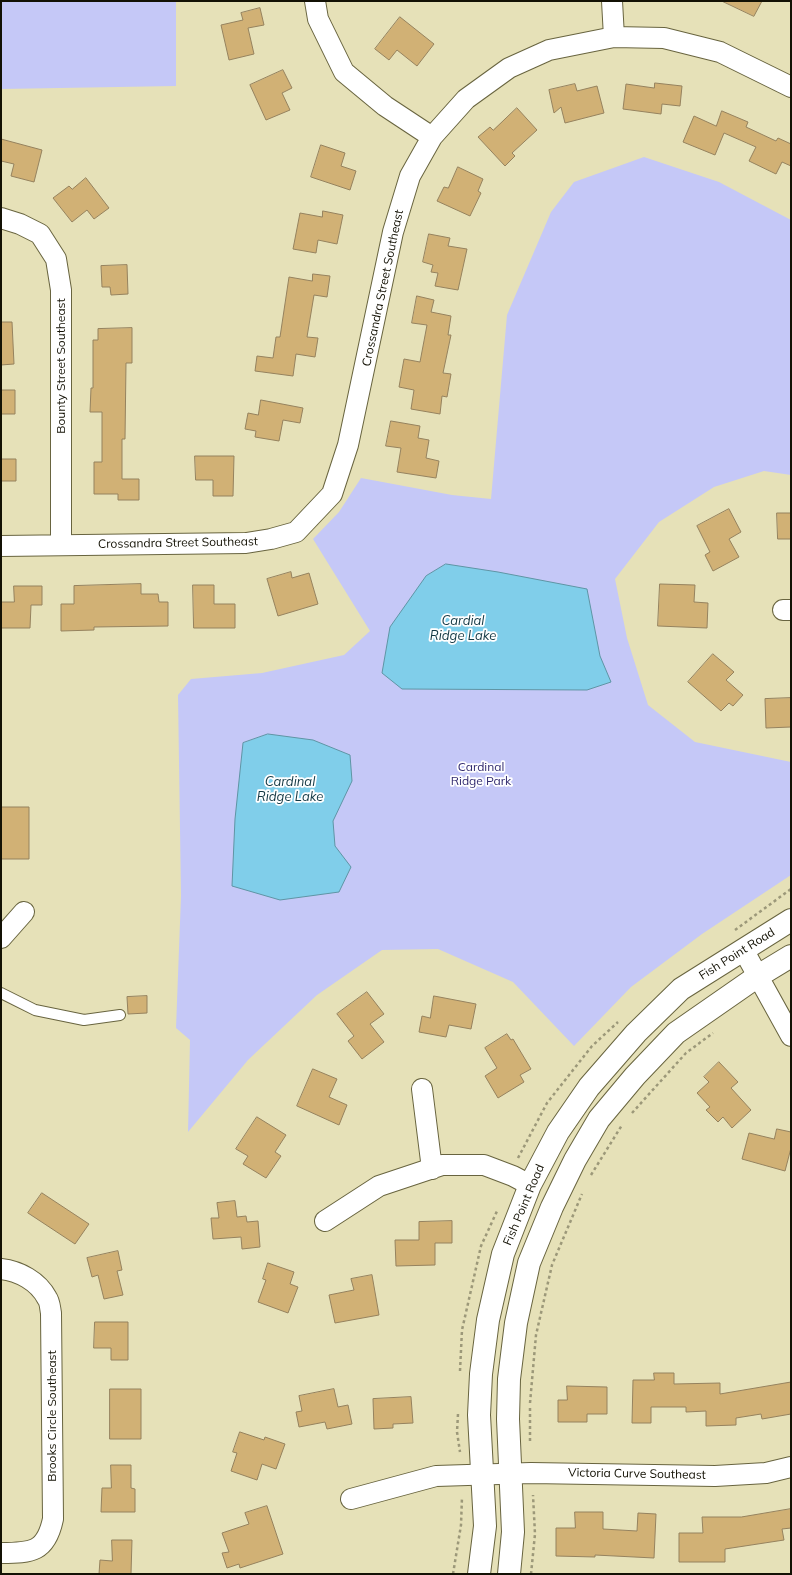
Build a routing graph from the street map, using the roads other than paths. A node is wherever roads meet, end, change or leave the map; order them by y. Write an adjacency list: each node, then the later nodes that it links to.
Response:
1 (315, 1): 5 (street)
2 (612, 1): 3 (street)
3 (614, 37): 4 (street, Crossandra Street Southeast); 5 (street, Crossandra Street Southeast)
4 (791, 87)
5 (432, 136): 7 (street, Crossandra Street Southeast)
6 (1, 218): 7 (street, Bounty Street Southeast)
7 (61, 545): 8 (street, Crossandra Street Southeast)
8 (1, 546)
9 (24, 912): 11 (street)
10 (791, 920): 12 (street, Fish Point Road)
11 (1, 938)
12 (744, 951): 14 (street); 20 (street, Fish Point Road)
13 (791, 956): 14 (street)
14 (758, 976): 17 (street); 24 (street)
15 (1, 992): 16 (lane)
16 (120, 1015)
17 (791, 1036)
18 (422, 1089): 19 (street)
19 (432, 1169): 20 (street); 21 (street)
20 (530, 1185): 25 (street, Fish Point Road)
21 (325, 1221)
22 (1, 1269): 27 (street, Brooks Circle Southeast)
23 (791, 1467): 24 (street, Victoria Curve Southeast)
24 (521, 1473): 25 (street, Victoria Curve Southeast); 29 (street)
25 (482, 1474): 26 (street, Victoria Curve Southeast); 28 (street, Fish Point Road)
26 (351, 1499)
27 (1, 1553)
28 (479, 1574)
29 (509, 1574)

